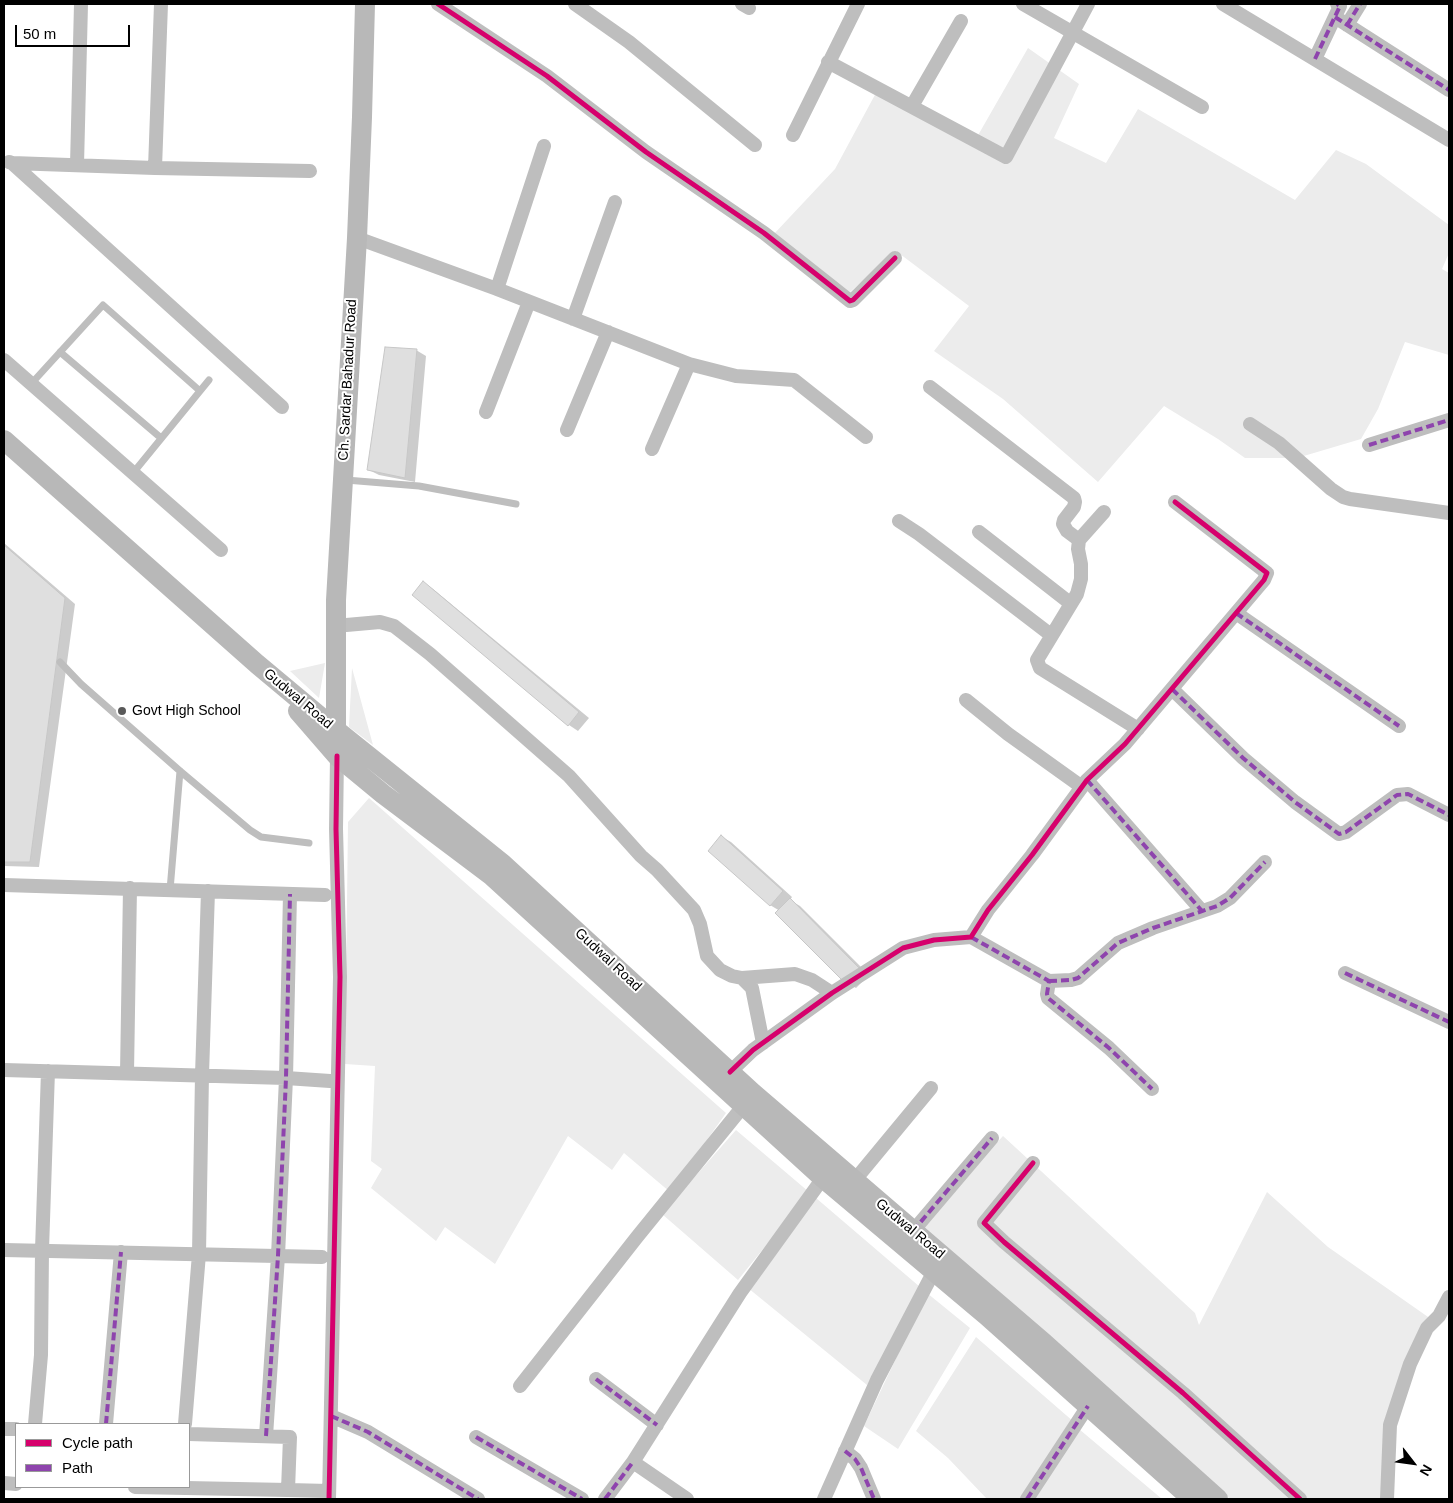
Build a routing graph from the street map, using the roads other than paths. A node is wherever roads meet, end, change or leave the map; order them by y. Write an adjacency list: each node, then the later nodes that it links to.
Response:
1 (82, 4): 25 (street)
2 (160, 4): 26 (street)
3 (365, 4): 29 (main road, Ch. Sardar Bahadur Road)
4 (438, 4): 30 (street)
5 (575, 4): 22 (street)
6 (858, 4): 16 (street)
7 (1024, 4): 14 (street)
8 (1088, 4): 14 (street)
9 (1223, 4): 15 (street)
10 (1360, 4): 13 (street)
11 (1336, 10): 13 (street); 15 (street)
12 (961, 21): 18 (street)
13 (1347, 25): 17 (street)
14 (1074, 32): 18 (street); 19 (street)
15 (1314, 59): 21 (street)
16 (828, 62): 18 (street); 20 (street)
17 (1449, 90)
18 (912, 106)
19 (1202, 107)
20 (793, 135)
21 (1449, 140)
22 (755, 145)
23 (544, 146): 31 (street)
24 (8, 161): 25 (street); 42 (street)
25 (77, 166): 26 (street)
26 (154, 168): 27 (street)
27 (310, 171)
28 (615, 202): 33 (street)
29 (357, 238): 31 (street); 53 (main road, Ch. Sardar Bahadur Road)
30 (895, 258)
31 (496, 289): 32 (street)
32 (529, 302): 33 (street); 43 (street)
33 (573, 319): 34 (street)
34 (608, 332): 37 (street); 46 (street)
35 (60, 352): 39 (lane); 41 (lane); 48 (lane)
36 (4, 360): 39 (street)
37 (690, 364): 47 (street); 51 (street)
38 (209, 380): 41 (lane)
39 (31, 384): 52 (street)
40 (930, 387): 60 (street)
41 (200, 391): 48 (lane)
42 (282, 407)
43 (486, 412)
44 (1449, 420): 50 (street)
45 (1250, 424): 57 (street)
46 (567, 430)
47 (866, 437)
48 (161, 438): 52 (lane)
49 (4, 440): 67 (main road)
50 (1369, 446)
51 (652, 449)
52 (132, 473): 61 (street)
53 (343, 480): 55 (lane); 64 (main road, Ch. Sardar Bahadur Road)
54 (1175, 502): 63 (street)
55 (516, 504)
56 (1104, 512): 60 (street)
57 (1449, 513)
58 (899, 521): 65 (street)
59 (979, 532): 62 (street)
60 (1079, 540): 62 (street)
61 (221, 550)
62 (1070, 604): 65 (street)
63 (1236, 613): 68 (street); 70 (street)
64 (335, 626): 72 (main road, Ch. Sardar Bahadur Road); 88 (street)
65 (1051, 636): 71 (street)
66 (60, 662): 74 (lane)
67 (257, 664): 72 (main road, Gudwal Road); 73 (main road, Gudwal Road)
68 (1172, 689): 71 (street); 76 (street)
69 (966, 700): 75 (street)
70 (1399, 726)
71 (1138, 728): 75 (street)
72 (336, 730): 73 (main road, Ch. Sardar Bahadur Road); 95 (main road, Gudwal Road)
73 (337, 756): 102 (main road, Gudwal Road); 119 (street)
74 (180, 771): 77 (lane); 81 (lane)
75 (1085, 784): 85 (street); 86 (street)
76 (1449, 815)
77 (309, 843)
78 (1265, 862): 85 (street)
79 (4, 885): 80 (street)
80 (130, 888): 81 (street); 96 (street)
81 (170, 890): 82 (street)
82 (208, 891): 83 (street); 97 (street)
83 (290, 894): 84 (street); 98 (street)
84 (325, 895)
85 (1202, 911): 89 (street)
86 (971, 937): 89 (street); 90 (street)
87 (1345, 973): 91 (street)
88 (742, 978): 90 (street); 92 (street)
89 (1049, 981): 101 (street)
90 (832, 993): 92 (street)
91 (1449, 1022)
92 (763, 1043): 95 (street)
93 (4, 1070): 94 (street)
94 (48, 1071): 96 (street); 109 (street)
95 (730, 1072): 102 (main road, Gudwal Road)
96 (127, 1073): 97 (street)
97 (202, 1075): 98 (street); 111 (street)
98 (286, 1078): 99 (street); 112 (street)
99 (330, 1081)
100 (931, 1088): 106 (street)
101 (1152, 1089)
102 (748, 1100): 105 (main road, Gudwal Road); 106 (main road, Gudwal Road); 117 (street)
103 (992, 1138): 107 (street)
104 (1033, 1163): 143 (street)
105 (823, 1178): 114 (main road, Gudwal Road); 123 (street)
106 (854, 1181): 107 (main road, Gudwal Road)
107 (912, 1231): 142 (main road, Gudwal Road)
108 (4, 1250): 109 (street)
109 (42, 1250): 110 (street); 120 (street)
110 (121, 1252): 111 (street); 121 (street)
111 (199, 1254): 112 (street); 122 (street)
112 (278, 1256): 113 (street); 125 (street)
113 (322, 1256)
114 (934, 1271): 118 (main road, Gudwal Road); 127 (street)
115 (1449, 1297): 144 (street)
116 (596, 1378): 123 (street)
117 (520, 1386)
118 (1088, 1406): 140 (street); 141 (main road, Gudwal Road)
119 (331, 1416): 133 (street); 134 (street)
120 (35, 1423)
121 (106, 1423)
122 (185, 1423)
123 (657, 1425): 128 (street)
124 (190, 1434): 125 (street)
125 (266, 1436): 130 (street)
126 (476, 1437): 135 (street)
127 (845, 1451): 138 (street); 139 (street)
128 (633, 1462): 136 (street); 137 (street)
129 (146, 1488): 131 (street)
130 (288, 1490): 132 (street); 133 (street)
131 (215, 1494): 132 (street)
132 (269, 1495)
133 (329, 1495)
134 (478, 1499)
135 (582, 1499)
136 (605, 1499)
137 (686, 1499)
138 (824, 1499)
139 (874, 1499)
140 (1027, 1499)
141 (1192, 1499)
142 (1218, 1499)
143 (1300, 1499)
144 (1387, 1499)

